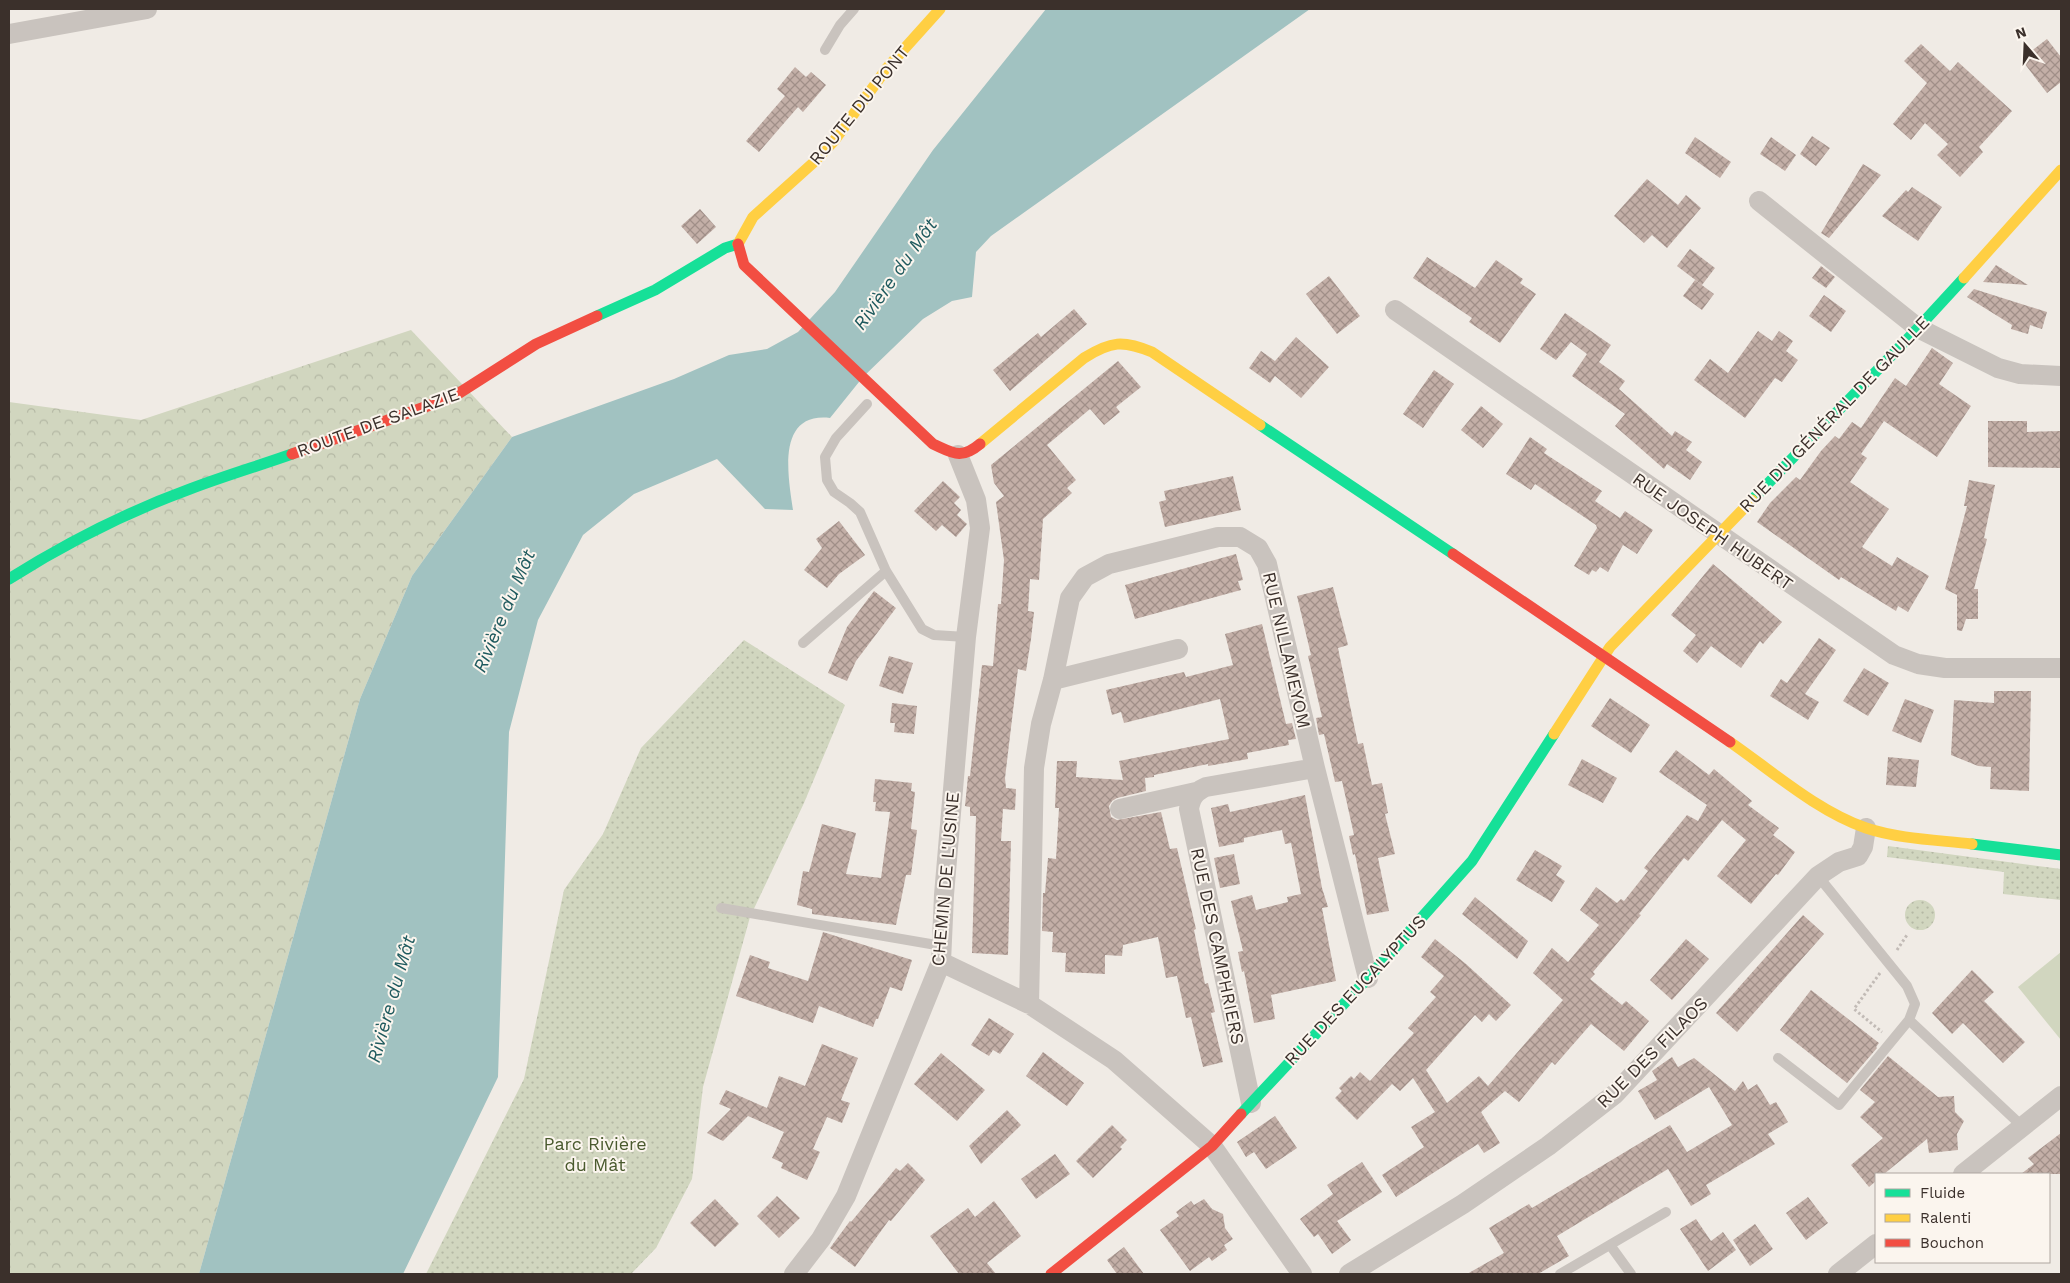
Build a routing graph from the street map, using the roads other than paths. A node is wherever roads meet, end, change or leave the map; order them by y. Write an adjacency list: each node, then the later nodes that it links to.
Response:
1 (147, 9): 4 (street)
2 (854, 9): 5 (lane)
3 (935, 10): 8 (main road, ROUTE DU PONT)
4 (9, 34)
5 (825, 50)
6 (2061, 170): 10 (main road, RUE DU GÉNÉRAL DE GAULLE)
7 (1759, 201): 10 (street)
8 (738, 244): 13 (main road); 16 (main road, ROUTE DE SALAZIE)
9 (1395, 310): 14 (street, RUE JOSEPH HUBERT)
10 (1918, 328): 11 (street); 14 (main road, RUE DU GÉNÉRAL DE GAULLE)
11 (2061, 376)
12 (867, 404): 15 (lane)
13 (958, 455): 17 (street, CHEMIN DE L'USINE); 20 (main road)
14 (1718, 534): 20 (main road, RUE DU GÉNÉRAL DE GAULLE); 21 (street, RUE JOSEPH HUBERT)
15 (886, 571): 17 (lane); 18 (lane)
16 (9, 579)
17 (966, 637): 30 (street, CHEMIN DE L'USINE)
18 (803, 643)
19 (1178, 649): 22 (street)
20 (1603, 656): 26 (main road); 31 (main road, RUE DES EUCALYPTUS)
21 (2061, 668)
22 (1053, 680): 23 (street, RUE NILLAMEYOM); 32 (street, RUE NILLAMEYOM)
23 (1316, 768): 24 (street); 31 (street, RUE NILLAMEYOM)
24 (1196, 792): 25 (street); 36 (street, RUE DES CAMPHRIERS)
25 (1120, 809)
26 (1866, 828): 27 (main road); 28 (street, RUE DES FILAOS)
27 (2061, 855)
28 (1818, 876): 33 (lane); 46 (street, RUE DES FILAOS)
29 (721, 908): 30 (lane)
30 (941, 954): 32 (street); 43 (street, CHEMIN DE L'USINE)
31 (1368, 978): 36 (main road, RUE DES EUCALYPTUS)
32 (1029, 1004): 38 (street)
33 (1909, 1020): 34 (lane); 37 (lane)
34 (1778, 1058)
35 (2061, 1096): 37 (street)
36 (1251, 1102): 38 (main road, RUE DES EUCALYPTUS)
37 (2023, 1127): 39 (street)
38 (1212, 1146): 44 (main road, RUE DES EUCALYPTUS); 45 (street)
39 (1964, 1173)
40 (1666, 1212): 41 (lane)
41 (1610, 1245): 47 (lane); 48 (lane)
42 (1875, 1245): 49 (street)
43 (794, 1274)
44 (1051, 1274)
45 (1302, 1274)
46 (1348, 1274)
47 (1560, 1274)
48 (1631, 1274)
49 (1838, 1274)

